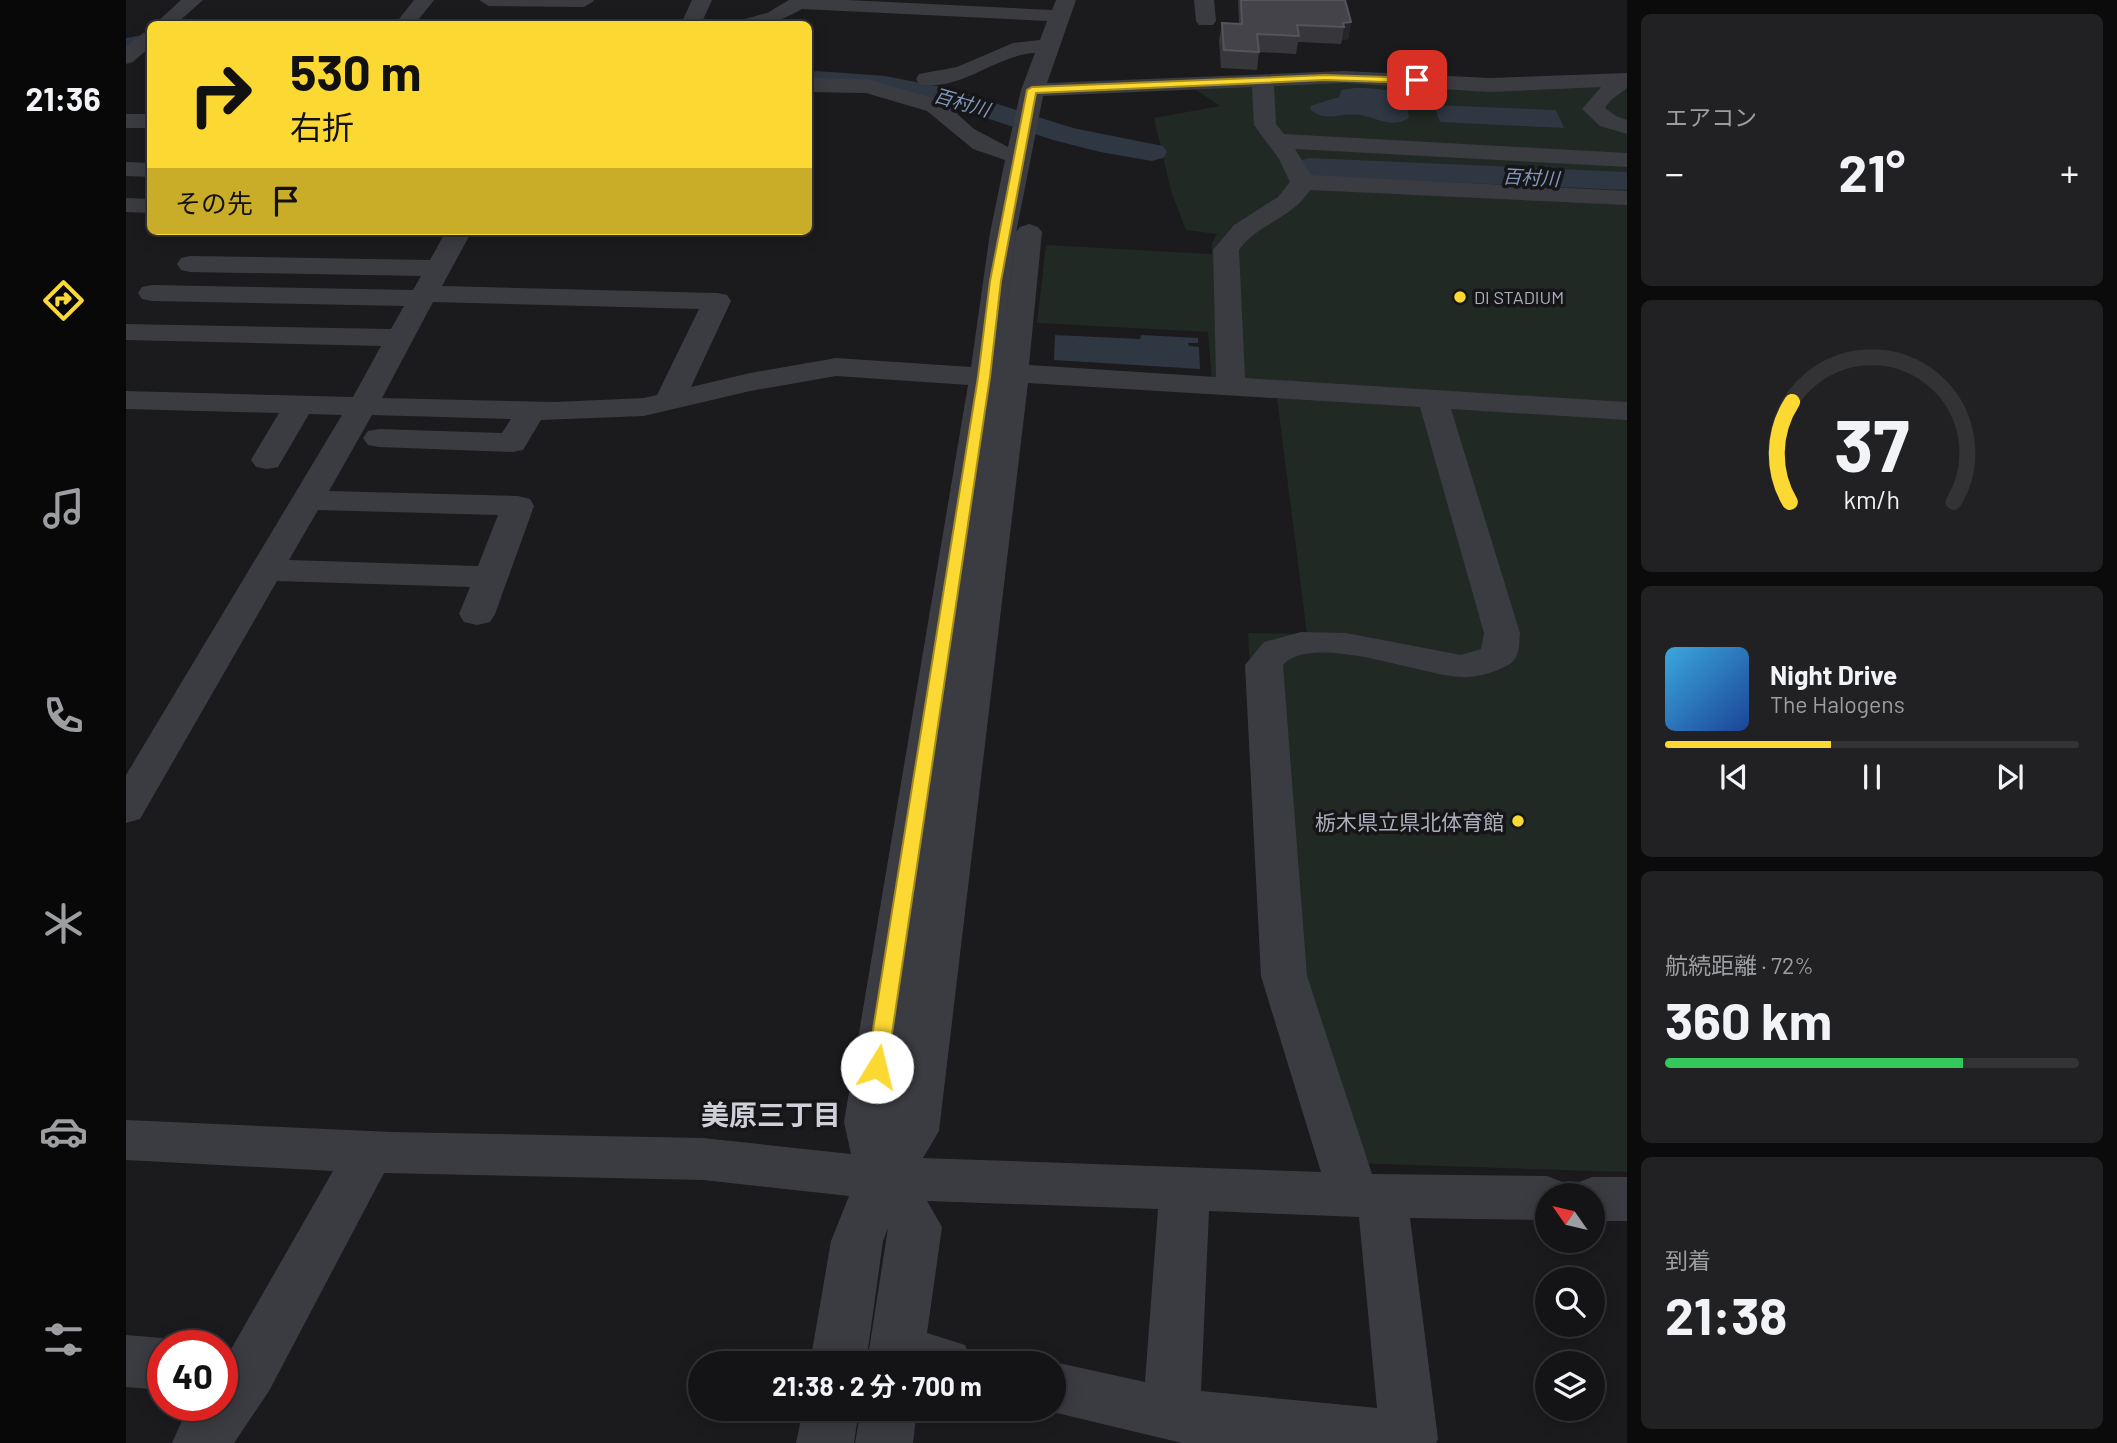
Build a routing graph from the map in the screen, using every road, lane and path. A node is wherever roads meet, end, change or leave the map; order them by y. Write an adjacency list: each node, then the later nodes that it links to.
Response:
1 (193, 0): 13 (street)
2 (424, 0): 14 (street)
3 (489, 0): 7 (street)
4 (702, 0): 16 (street)
5 (1087, 0): 26 (street)
6 (1204, 0): 18 (street)
7 (585, 1): 15 (street)
8 (805, 2): 9 (street); 17 (street)
9 (854, 3): 10 (street)
10 (918, 4): 11 (street)
11 (974, 6): 12 (street)
12 (1062, 8): 20 (street)
13 (168, 21)
14 (407, 21)
15 (574, 21)
16 (692, 21)
17 (758, 21)
18 (1206, 21)
19 (147, 42): 21 (street)
20 (1046, 46): 22 (street); 26 (street)
21 (130, 68)
22 (927, 79)
23 (1626, 79): 24 (street); 29 (street)
24 (1263, 80): 26 (street); 31 (street)
25 (812, 85): 30 (street)
26 (1043, 90): 30 (street)
27 (126, 121): 28 (street)
28 (147, 121)
29 (1627, 127)
30 (1031, 132): 47 (street)
31 (1277, 141): 35 (street); 36 (street)
32 (1627, 160): 35 (street)
33 (126, 169): 34 (street)
34 (147, 170)
35 (1515, 175): 36 (street); 37 (street)
36 (1302, 182): 48 (street)
37 (1627, 198)
38 (126, 205): 39 (street)
39 (147, 206)
40 (457, 235): 42 (street)
41 (190, 264): 42 (street)
42 (438, 268): 44 (street)
43 (152, 293): 44 (street)
44 (423, 296): 46 (street); 51 (street)
45 (126, 332): 46 (street)
46 (400, 338): 53 (street)
47 (999, 375): 48 (street); 51 (street); 65 (street)
48 (1231, 387): 49 (street)
49 (1433, 398): 55 (street); 67 (street)
50 (126, 400): 52 (street)
51 (669, 401): 54 (street)
52 (299, 405): 53 (street); 57 (street)
53 (362, 407): 54 (street); 58 (street)
54 (531, 410): 56 (street)
55 (1627, 411)
56 (379, 438)
57 (267, 460)
58 (307, 500): 59 (street); 60 (street)
59 (266, 570): 60 (street); 62 (street)
60 (491, 577): 61 (street)
61 (477, 614)
62 (126, 809)
63 (126, 1140): 64 (street)
64 (370, 1152): 65 (street); 75 (street)
65 (882, 1178): 66 (street); 71 (street); 72 (street)
66 (1185, 1189): 67 (street); 77 (street)
67 (1367, 1195): 68 (street); 81 (street)
68 (1535, 1198)
69 (1605, 1199): 70 (street)
70 (1627, 1199)
71 (840, 1351)
72 (912, 1351)
73 (126, 1361): 74 (street)
74 (147, 1363)
75 (238, 1366)
76 (1066, 1391): 77 (street)
77 (1171, 1415): 81 (street)
78 (211, 1421): 82 (street)
79 (829, 1421): 83 (street)
80 (887, 1421): 84 (street)
81 (1409, 1441)
82 (201, 1443)
83 (825, 1443)
84 (884, 1443)

